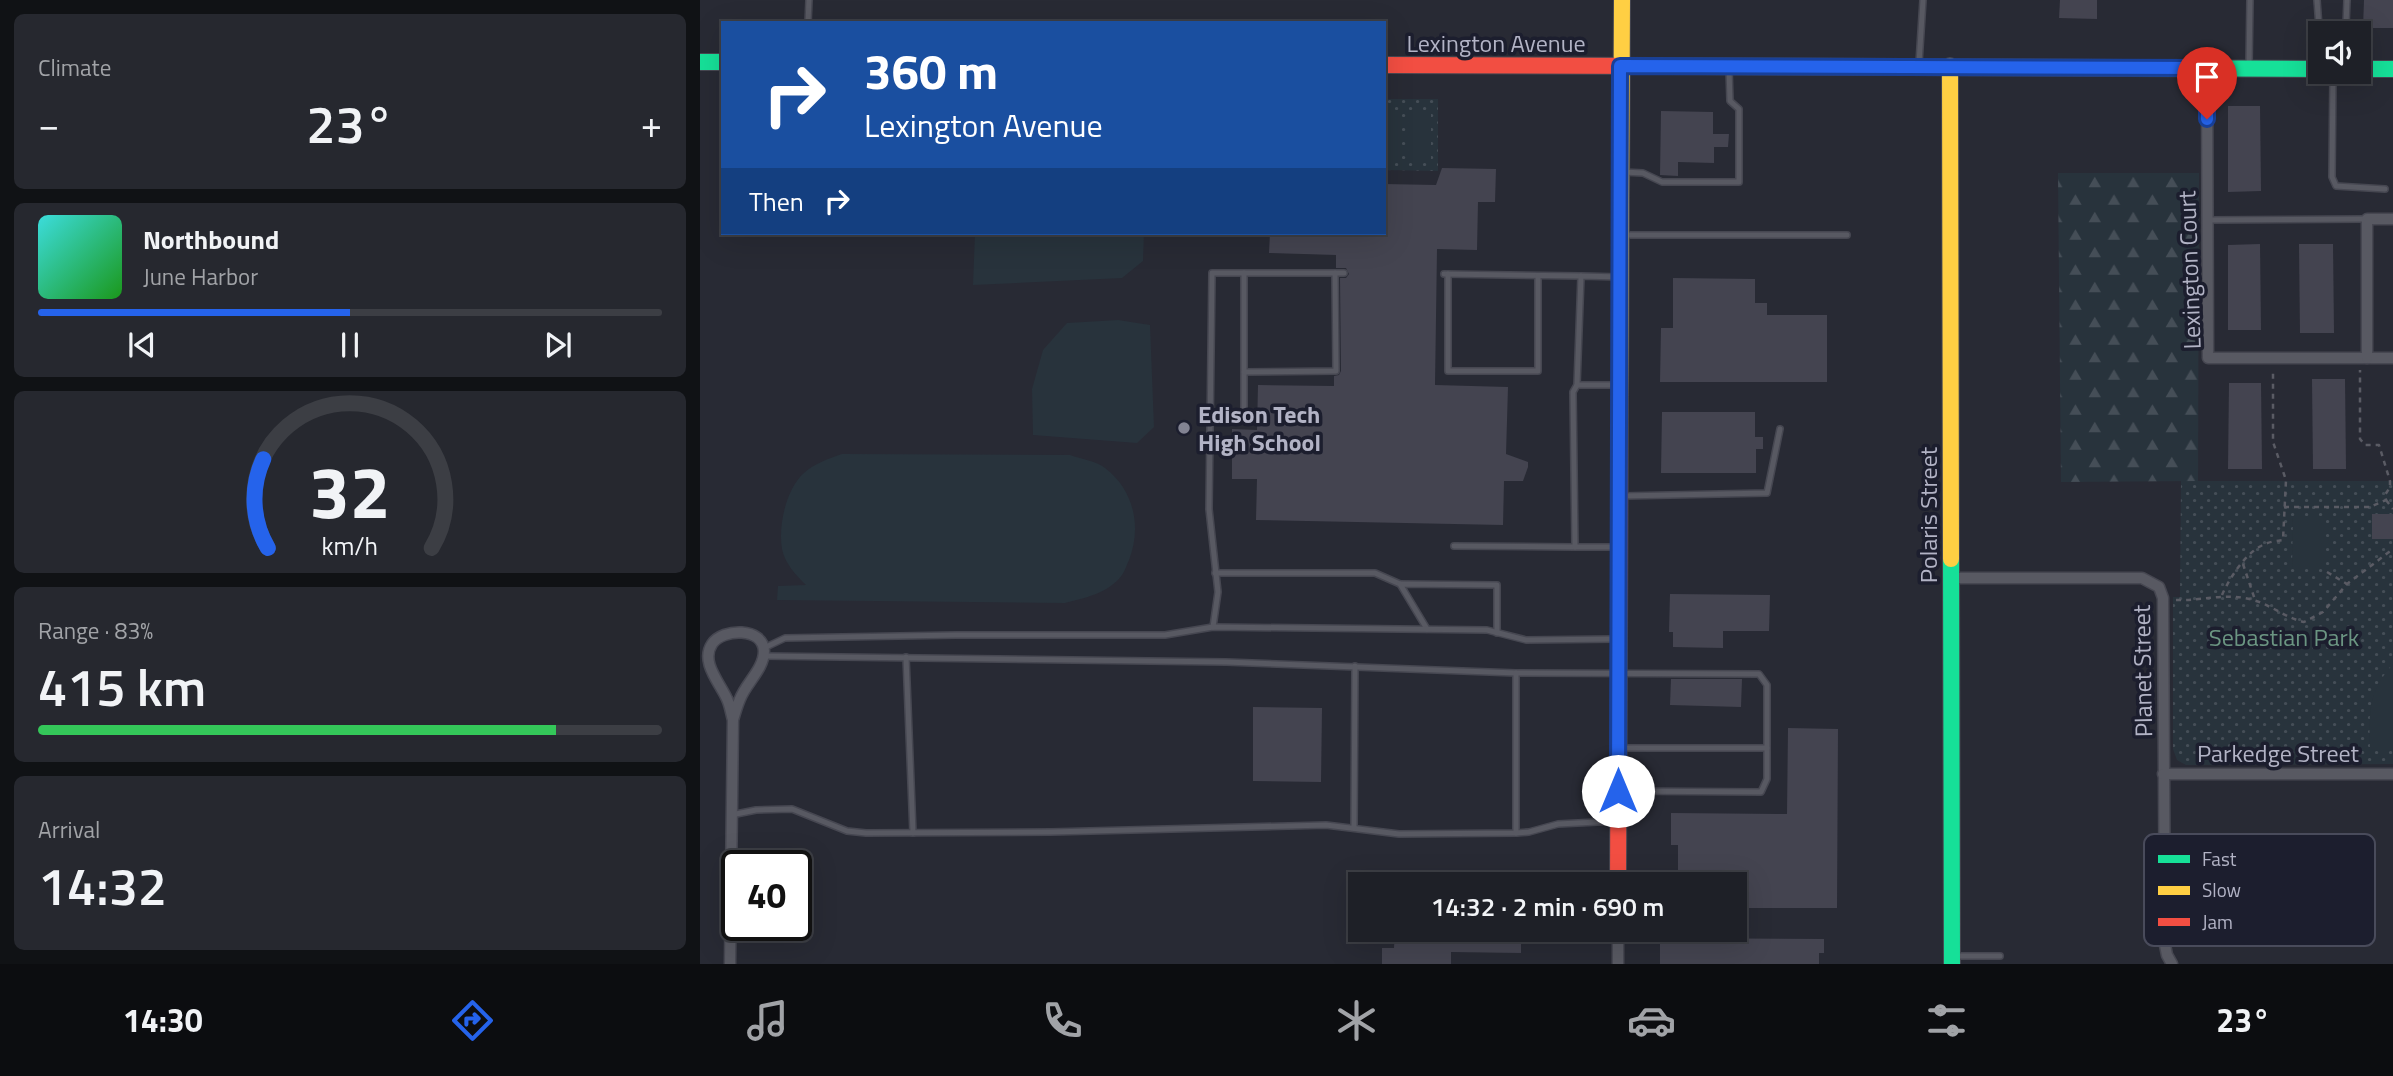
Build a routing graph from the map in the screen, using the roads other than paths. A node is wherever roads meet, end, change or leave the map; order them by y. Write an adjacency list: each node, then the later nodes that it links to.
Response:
1 (808, 0): 7 (lane)
2 (1622, 0): 13 (street)
3 (1923, 0): 15 (lane)
4 (2250, 0): 18 (lane)
5 (2317, 0): 8 (lane)
6 (2347, 0): 9 (lane)
7 (808, 21)
8 (2318, 21)
9 (2346, 21)
10 (700, 62): 11 (street)
11 (721, 62)
12 (1386, 65): 13 (street, Lexington Avenue)
13 (1620, 66): 14 (street, Lexington Avenue); 23 (street)
14 (1729, 66): 15 (street, Lexington Avenue); 23 (lane)
15 (1919, 66): 16 (street, Lexington Avenue)
16 (1950, 66): 17 (street, Lexington Avenue); 48 (street, Polaris Street)
17 (2207, 68): 18 (street, Lexington Avenue); 27 (street, Lexington Court)
18 (2249, 69): 19 (street, Lexington Avenue)
19 (2308, 69)
20 (2371, 69): 21 (street)
21 (2393, 69)
22 (2333, 84): 24 (lane)
23 (1620, 172): 28 (street)
24 (2385, 189)
25 (2367, 219): 26 (street); 27 (lane); 36 (street)
26 (2393, 219)
27 (2208, 220): 36 (street, Lexington Court)
28 (1620, 234): 29 (lane); 35 (street)
29 (1847, 235)
30 (1244, 273): 31 (lane); 38 (lane); 47 (lane)
31 (1335, 273): 32 (lane); 38 (lane)
32 (1344, 273)
33 (1538, 276): 33 (lane); 34 (lane)
34 (1581, 276): 35 (lane); 40 (lane)
35 (1620, 276): 39 (street)
36 (2367, 358): 37 (street)
37 (2393, 358)
38 (1244, 372): 41 (lane)
39 (1619, 384): 40 (lane); 43 (street)
40 (1577, 385): 45 (lane)
41 (1244, 421)
42 (1780, 429): 43 (lane)
43 (1619, 496): 46 (street)
44 (1454, 546): 45 (lane)
45 (1574, 547): 46 (lane)
46 (1619, 548): 53 (street)
47 (1215, 573): 49 (lane); 50 (lane)
48 (1951, 578): 62 (street, Planet Street); 75 (street, Polaris Street)
49 (1400, 583): 51 (lane); 52 (lane)
50 (1213, 627): 51 (lane); 54 (lane)
51 (1427, 629): 52 (lane)
52 (1497, 633): 53 (lane)
53 (1619, 639): 58 (street)
54 (764, 652): 55 (lane); 59 (street); 59 (street)
55 (906, 657): 56 (lane); 68 (lane)
56 (1355, 666): 57 (lane); 67 (lane)
57 (1516, 673): 58 (lane); 69 (lane)
58 (1619, 673): 60 (street); 61 (lane)
59 (733, 720): 65 (street)
60 (1618, 748): 61 (lane); 64 (street)
61 (1767, 748): 64 (lane)
62 (2164, 774): 63 (street, Parkedge Street); 70 (street, Planet Street)
63 (2393, 774)
64 (1618, 791): 66 (street)
65 (731, 815): 68 (lane); 76 (street)
66 (1618, 821): 69 (lane); 71 (street)
67 (1354, 828): 68 (lane); 69 (lane)
68 (913, 833)
69 (1516, 833)
70 (2164, 834)
71 (1618, 872)
72 (1618, 942): 77 (street)
73 (2165, 946): 78 (street, Planet Street)
74 (2000, 956): 75 (lane)
75 (1952, 960)
76 (730, 964)
77 (1618, 964)
78 (2172, 964)

